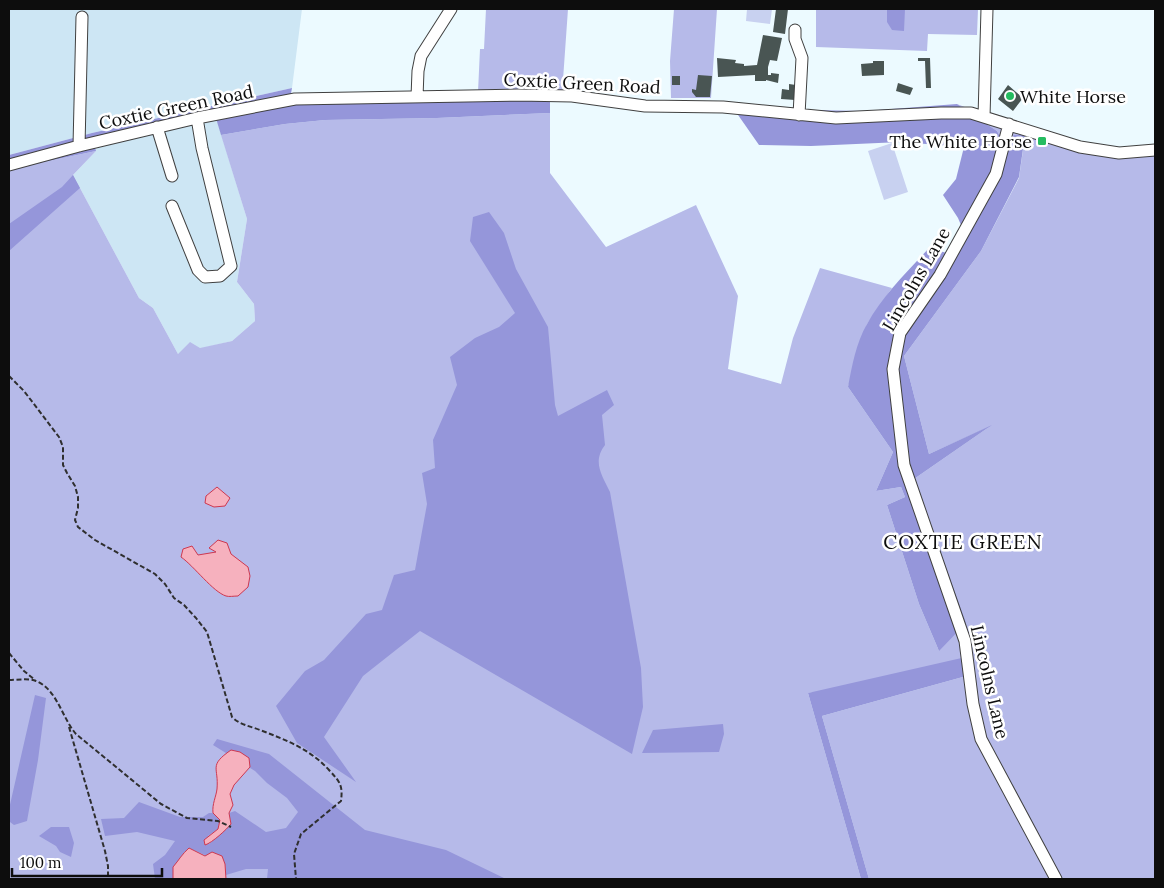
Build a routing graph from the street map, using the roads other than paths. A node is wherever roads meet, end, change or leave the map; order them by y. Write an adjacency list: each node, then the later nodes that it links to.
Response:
1 (451, 9): 5 (street)
2 (987, 9): 7 (street)
3 (82, 17): 11 (street)
4 (795, 30): 6 (street)
5 (417, 97): 6 (street, Coxtie Green Road); 8 (street, Coxtie Green Road)
6 (799, 115): 7 (street, Coxtie Green Road)
7 (984, 117): 9 (street, Coxtie Green Road)
8 (198, 118): 10 (street, Coxtie Green Road); 15 (street)
9 (1010, 124): 12 (street, Coxtie Green Road); 16 (street, Lincolns Lane)
10 (157, 128): 11 (street, Coxtie Green Road); 14 (street)
11 (79, 146): 13 (street, Coxtie Green Road)
12 (1155, 150)
13 (9, 166)
14 (172, 176)
15 (172, 206)
16 (1056, 879)

